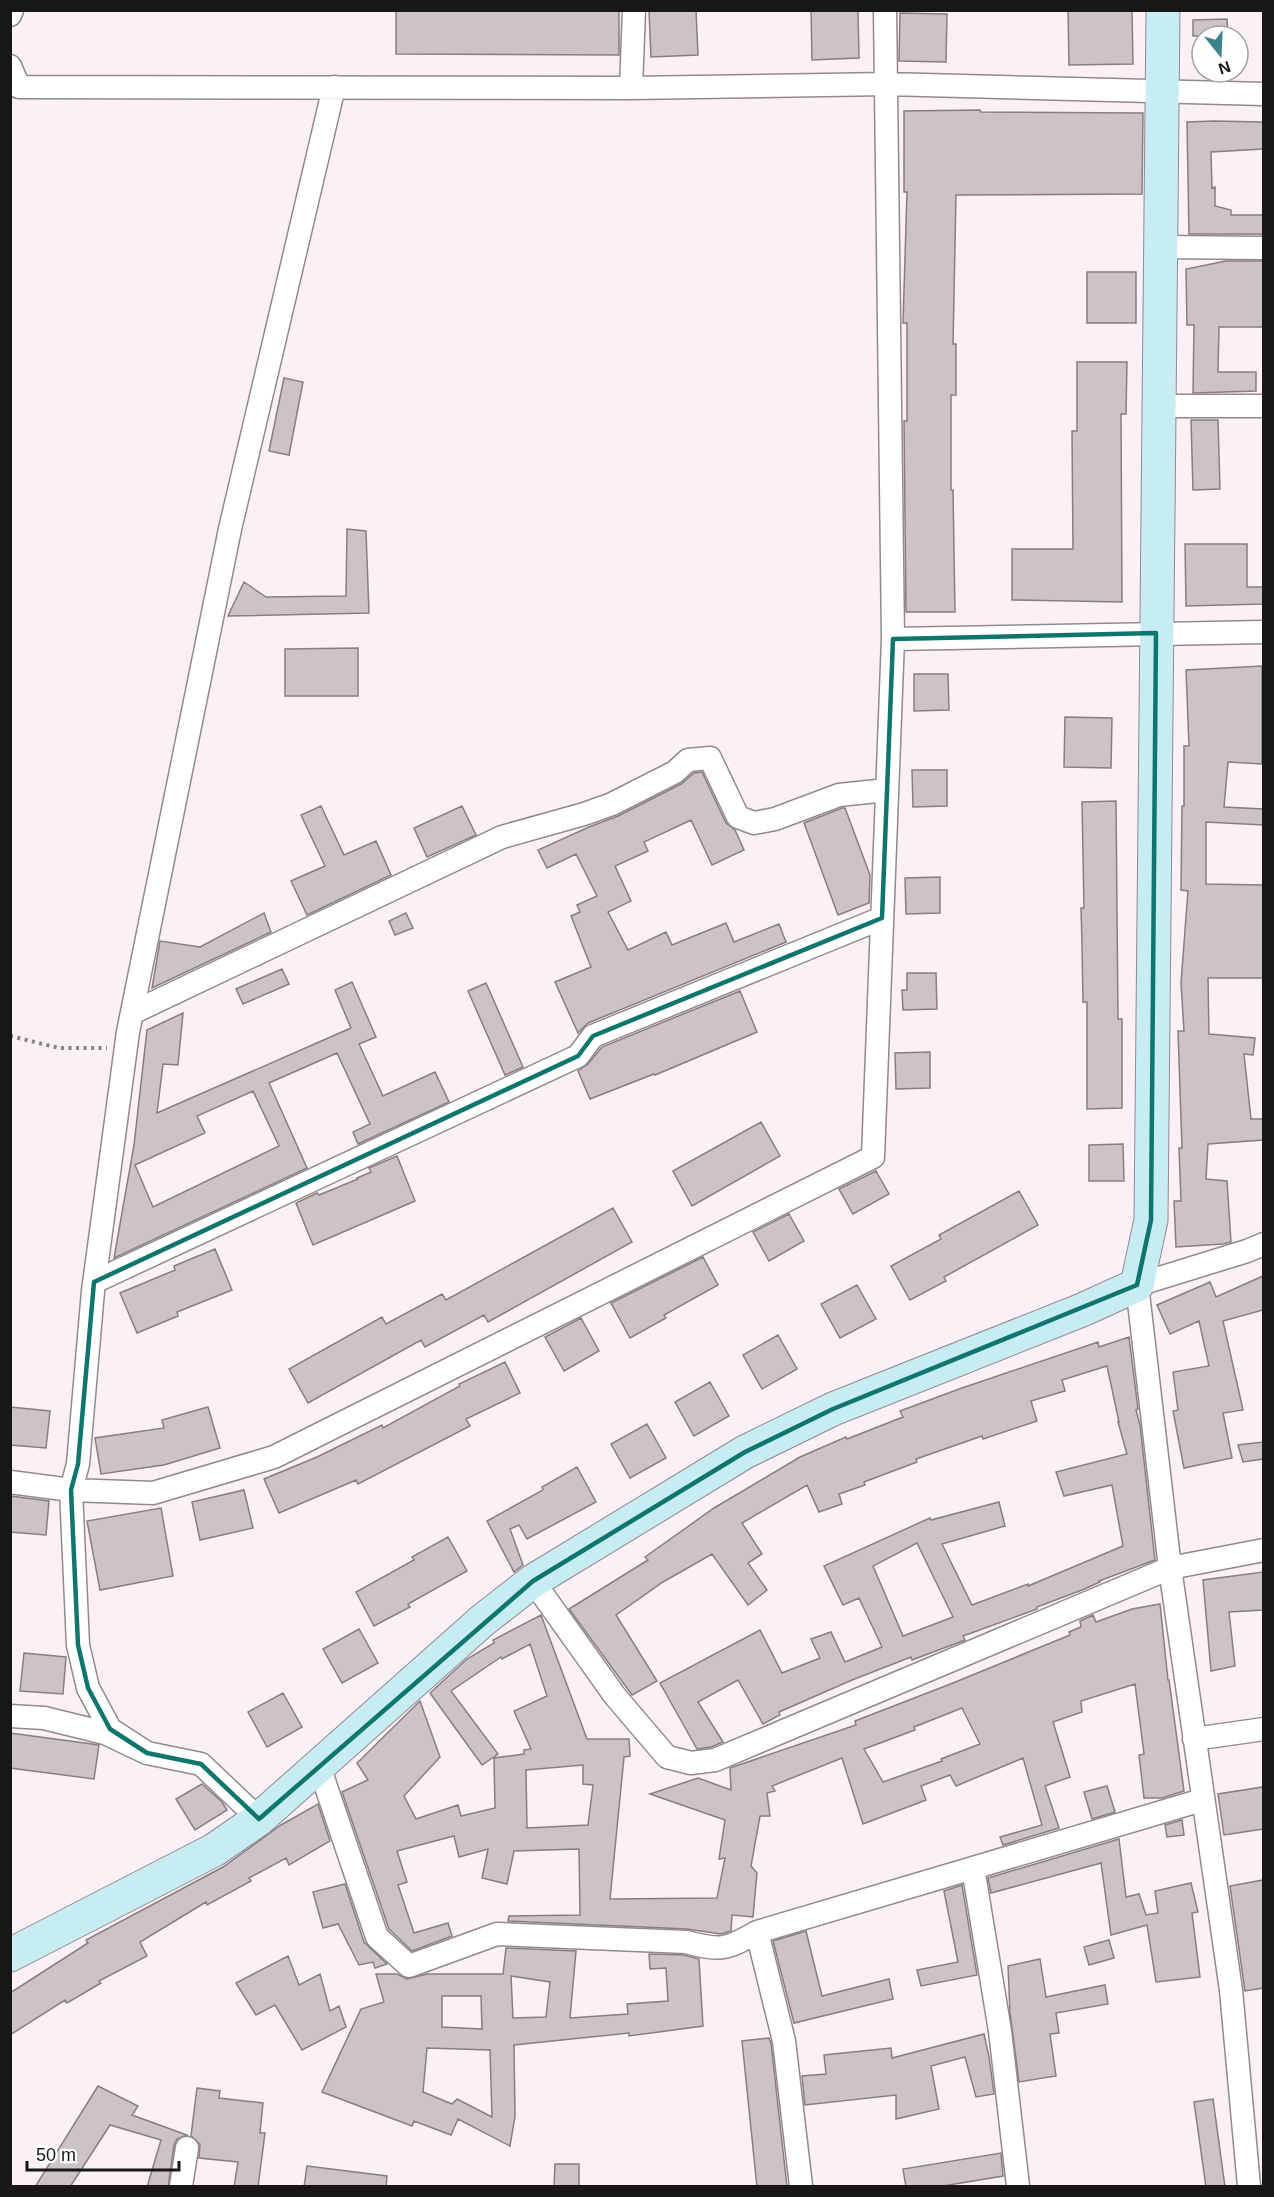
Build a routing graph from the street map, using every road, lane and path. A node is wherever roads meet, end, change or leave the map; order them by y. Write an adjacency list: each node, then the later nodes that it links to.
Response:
1 (12, 10): 5 (street)
2 (634, 10): 9 (street)
3 (885, 10): 7 (street)
4 (1164, 10): 10 (main road)
5 (10, 15)
6 (10, 66): 8 (street)
7 (887, 84): 9 (street); 10 (street); 18 (street)
8 (334, 87): 9 (street); 21 (street)
9 (631, 88)
10 (1163, 92): 11 (street); 12 (main road)
11 (1263, 94)
12 (1161, 247): 13 (street); 14 (main road)
13 (1263, 248)
14 (1159, 406): 15 (street); 17 (main road)
15 (1263, 406)
16 (1263, 632): 17 (street)
17 (1156, 633): 18 (street); 26 (main road)
18 (893, 639): 19 (street)
19 (887, 790): 20 (street); 21 (street)
20 (882, 918): 25 (street); 28 (street)
21 (132, 1013): 23 (street)
22 (10, 1036): 23 (path)
23 (126, 1048): 25 (street)
24 (1263, 1244): 26 (street)
25 (94, 1282): 28 (street)
26 (1137, 1286): 30 (street); 31 (main road)
27 (10, 1482): 28 (street)
28 (71, 1490): 35 (street)
29 (1263, 1550): 30 (street)
30 (1170, 1568): 31 (street); 34 (street)
31 (533, 1581): 36 (main road)
32 (10, 1716): 35 (street)
33 (1263, 1729): 34 (street)
34 (1194, 1739): 37 (street)
35 (147, 1753): 38 (street)
36 (319, 1766): 38 (main road); 40 (street)
37 (1202, 1800): 39 (street); 46 (street)
38 (259, 1819): 41 (main road)
39 (974, 1868): 40 (street); 45 (street)
40 (757, 1932): 44 (street)
41 (10, 1955)
42 (187, 2148): 43 (street)
43 (181, 2187)
44 (801, 2187)
45 (1018, 2187)
46 (1249, 2187)

